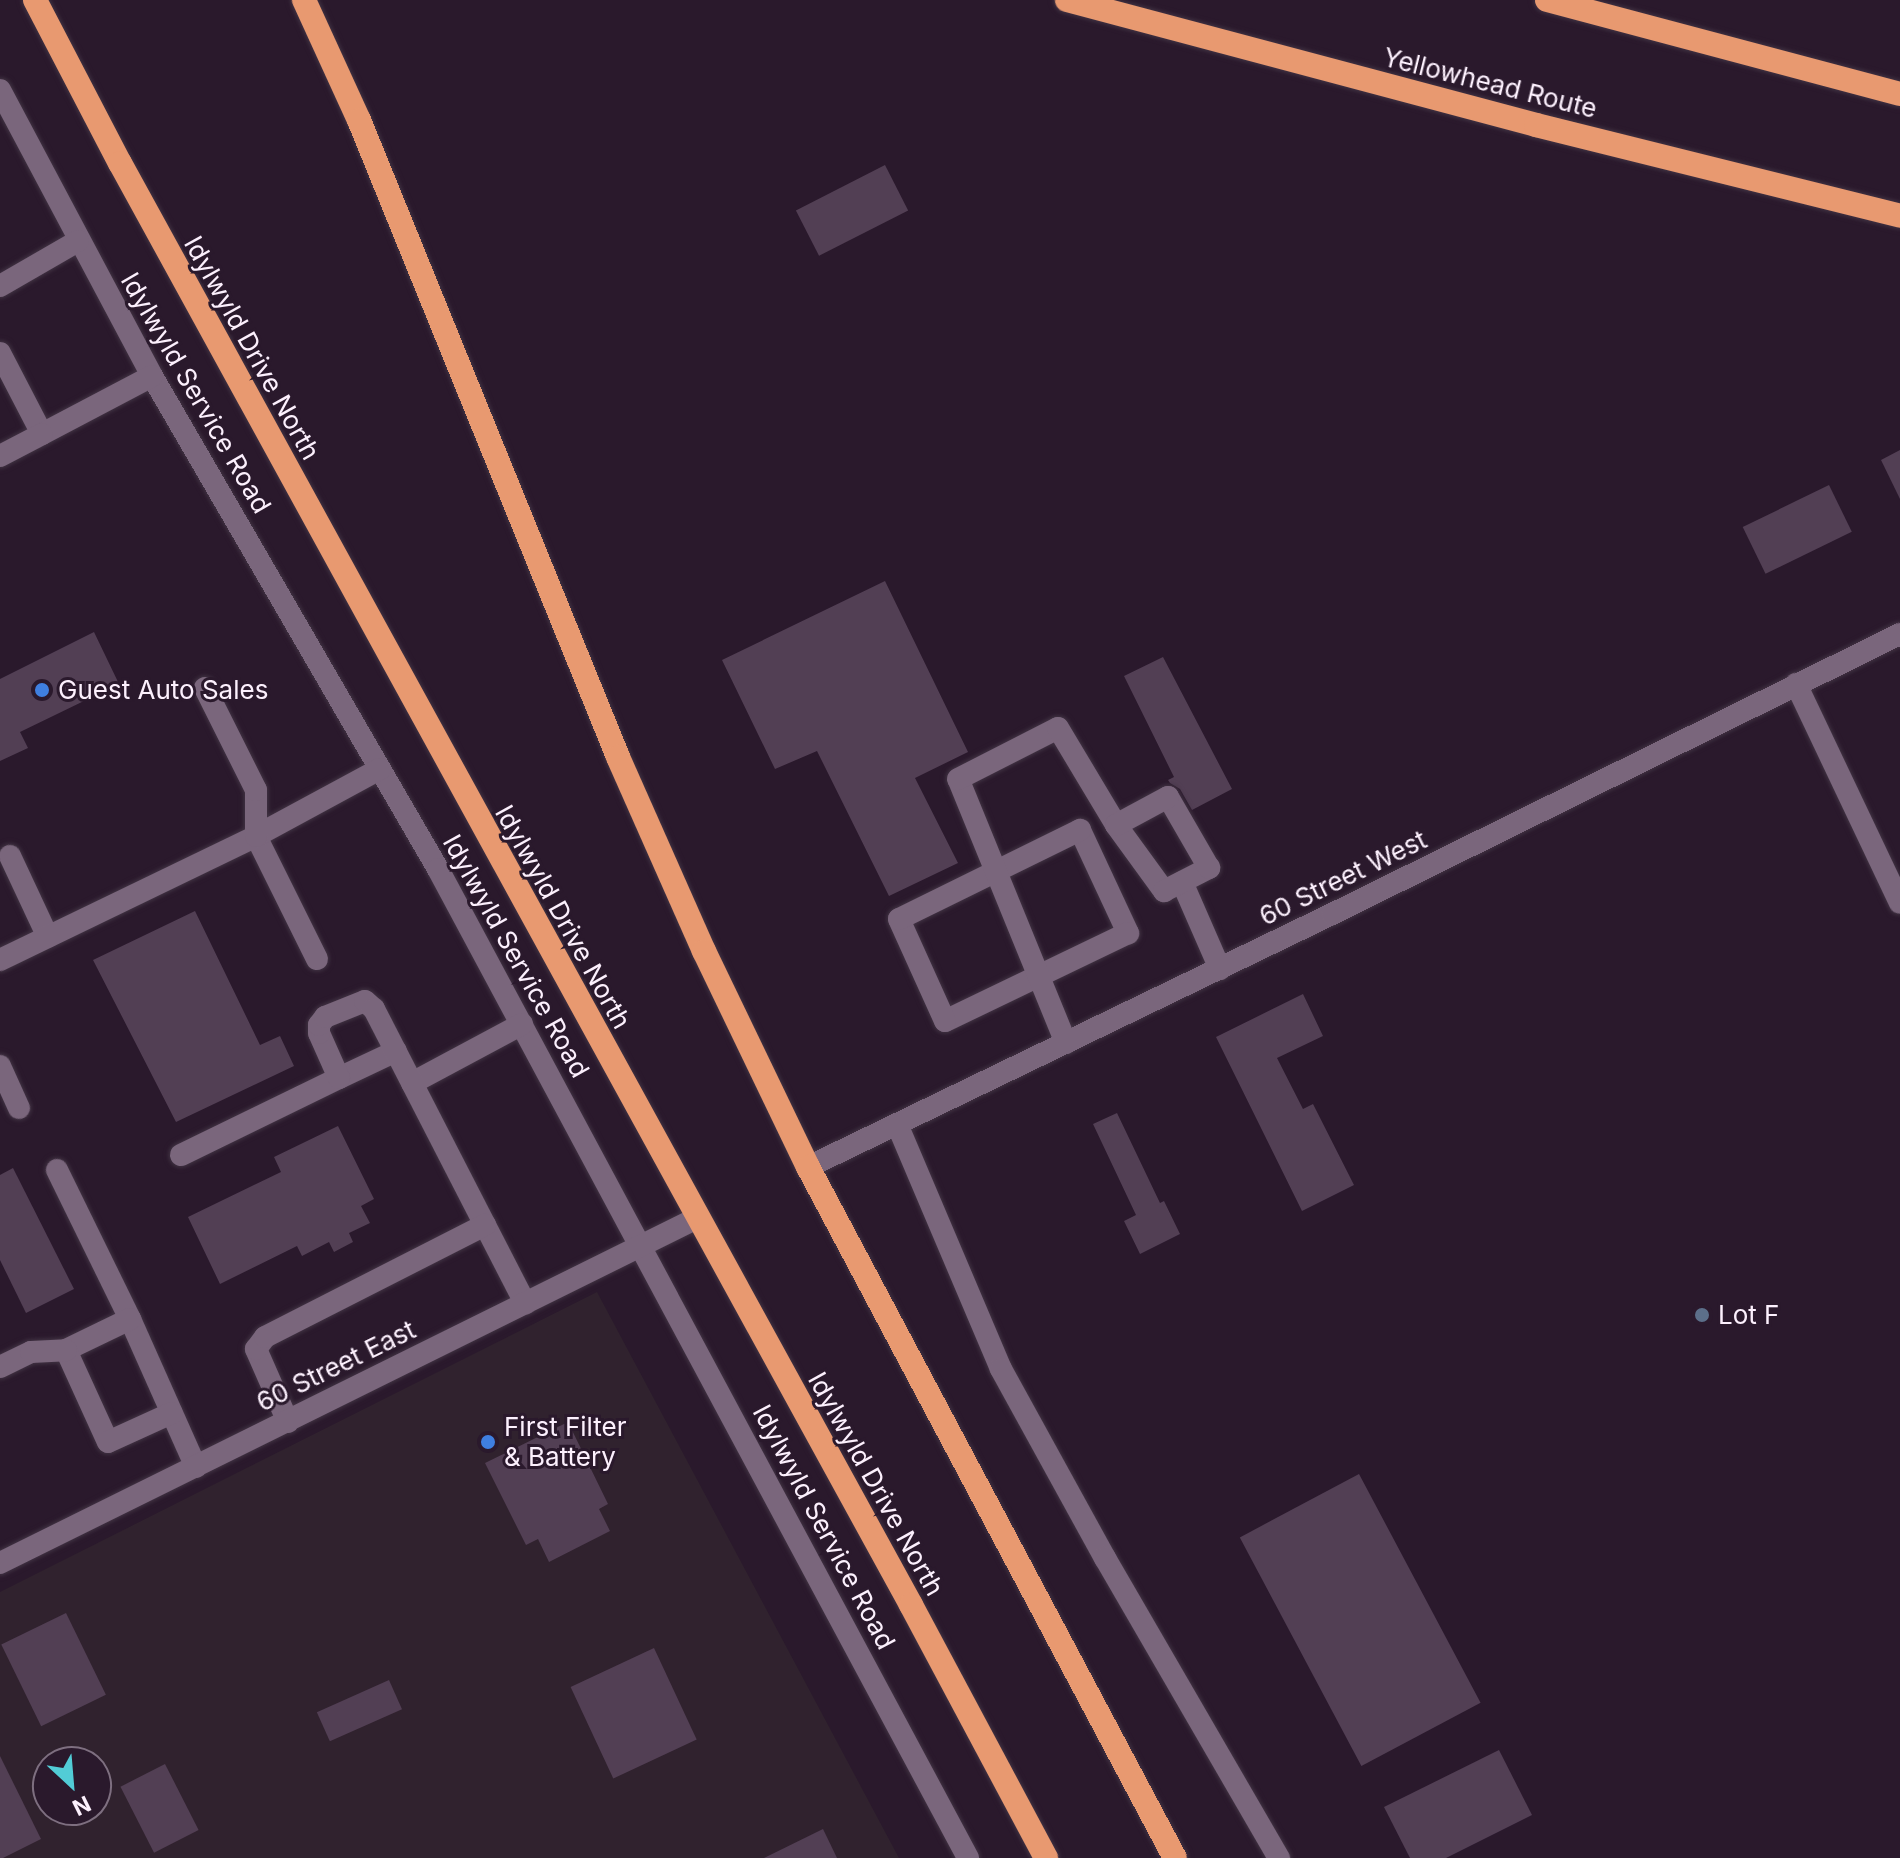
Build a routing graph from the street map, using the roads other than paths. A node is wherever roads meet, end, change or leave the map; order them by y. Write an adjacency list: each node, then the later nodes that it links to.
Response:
1 (35, 0): 41 (highway, Idylwyld Drive North)
2 (304, 0): 39 (highway)
3 (1067, 0): 7 (highway, Yellowhead Route)
4 (1547, 0): 6 (highway)
5 (0, 90): 8 (street, Idylwyld Service Road)
6 (1900, 94)
7 (1900, 216)
8 (78, 241): 9 (street); 11 (street, Idylwyld Service Road)
9 (0, 286)
10 (0, 353): 12 (street)
11 (152, 376): 12 (street); 17 (street, Idylwyld Service Road)
12 (42, 434): 13 (street)
13 (0, 456)
14 (1900, 634): 15 (street, 60 Street West)
15 (1796, 684): 24 (street); 28 (street, 60 Street West)
16 (205, 688): 20 (street)
17 (380, 769): 20 (street); 30 (street, Idylwyld Service Road)
18 (1112, 819): 19 (street); 22 (street); 23 (street); 23 (street)
19 (1080, 830): 22 (street); 29 (street)
20 (256, 836): 25 (street); 26 (street)
21 (10, 856): 25 (street)
22 (995, 872): 29 (street); 29 (street)
23 (1182, 882): 28 (street)
24 (1900, 903)
25 (48, 937): 27 (street)
26 (317, 959)
27 (0, 960)
28 (1220, 969): 31 (street, 60 Street West)
29 (1037, 977): 31 (street)
30 (522, 1024): 35 (street); 43 (street, Idylwyld Service Road)
31 (1066, 1043): 37 (street, 60 Street West)
32 (396, 1051): 34 (street); 34 (street); 35 (street)
33 (0, 1066): 36 (street)
34 (339, 1078): 38 (street)
35 (412, 1083): 42 (street)
36 (19, 1108)
37 (897, 1124): 39 (street, 60 Street West); 55 (street)
38 (181, 1155)
39 (808, 1167): 54 (highway)
40 (57, 1170): 45 (street)
41 (697, 1218): 43 (street, 60 Street East); 53 (highway, Idylwyld Drive North)
42 (485, 1225): 44 (street); 49 (street)
43 (642, 1245): 44 (street, 60 Street East); 52 (street, Idylwyld Service Road)
44 (525, 1303): 49 (street, 60 Street East)
45 (130, 1319): 46 (street); 48 (street)
46 (66, 1350): 47 (street); 48 (street)
47 (0, 1367)
48 (172, 1413): 50 (street)
49 (288, 1422): 50 (street, 60 Street East)
50 (196, 1467): 51 (street, 60 Street East)
51 (0, 1563)
52 (968, 1858)
53 (1046, 1858)
54 (1175, 1858)
55 (1279, 1858)

